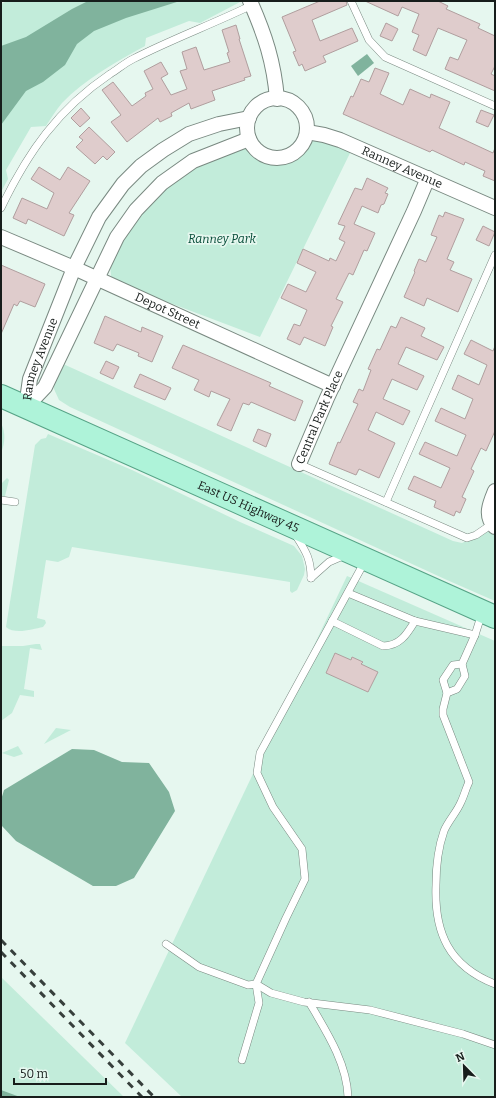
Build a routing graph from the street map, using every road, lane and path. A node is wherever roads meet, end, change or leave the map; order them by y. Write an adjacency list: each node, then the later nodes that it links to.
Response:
1 (351, 1): 4 (lane)
2 (254, 2): 3 (street); 9 (lane)
3 (277, 98): 5 (street); 6 (street)
4 (495, 106)
5 (249, 118): 7 (street); 13 (street, Ranney Avenue)
6 (307, 132): 7 (street); 8 (street, Ranney Avenue)
7 (249, 139): 14 (street, Ranney Avenue)
8 (428, 178): 10 (street, Ranney Avenue); 15 (street, Central Park Place)
9 (1, 208)
10 (495, 208)
11 (1, 237): 13 (street, Depot Street)
12 (495, 255): 22 (lane)
13 (74, 268): 14 (street, Depot Street); 17 (street, Ranney Avenue)
14 (97, 279): 15 (street, Depot Street); 17 (street, Ranney Avenue)
15 (333, 386): 18 (street, Central Park Place)
16 (1, 396): 17 (main road, East US Highway 45)
17 (26, 407): 23 (main road, East US Highway 45)
18 (299, 464): 22 (lane, Central Park Place)
19 (495, 491): 24 (street, Central Park Place)
20 (1, 500): 21 (lane)
21 (15, 502)
22 (386, 502): 24 (lane, Central Park Place)
23 (289, 525): 25 (main road, East US Highway 45); 25 (lane)
24 (493, 526)
25 (359, 556): 26 (lane); 27 (main road, East US Highway 45)
26 (348, 593): 28 (lane); 29 (lane)
27 (489, 614): 30 (lane)
28 (332, 621): 29 (lane); 34 (lane)
29 (415, 621): 30 (lane)
30 (475, 635): 31 (lane)
31 (462, 664): 32 (lane); 32 (lane)
32 (447, 693): 35 (lane)
33 (166, 944): 34 (lane)
34 (256, 984): 36 (lane); 38 (lane)
35 (495, 984)
36 (309, 1002): 37 (lane); 39 (lane)
37 (495, 1045)
38 (242, 1060)
39 (348, 1097)

